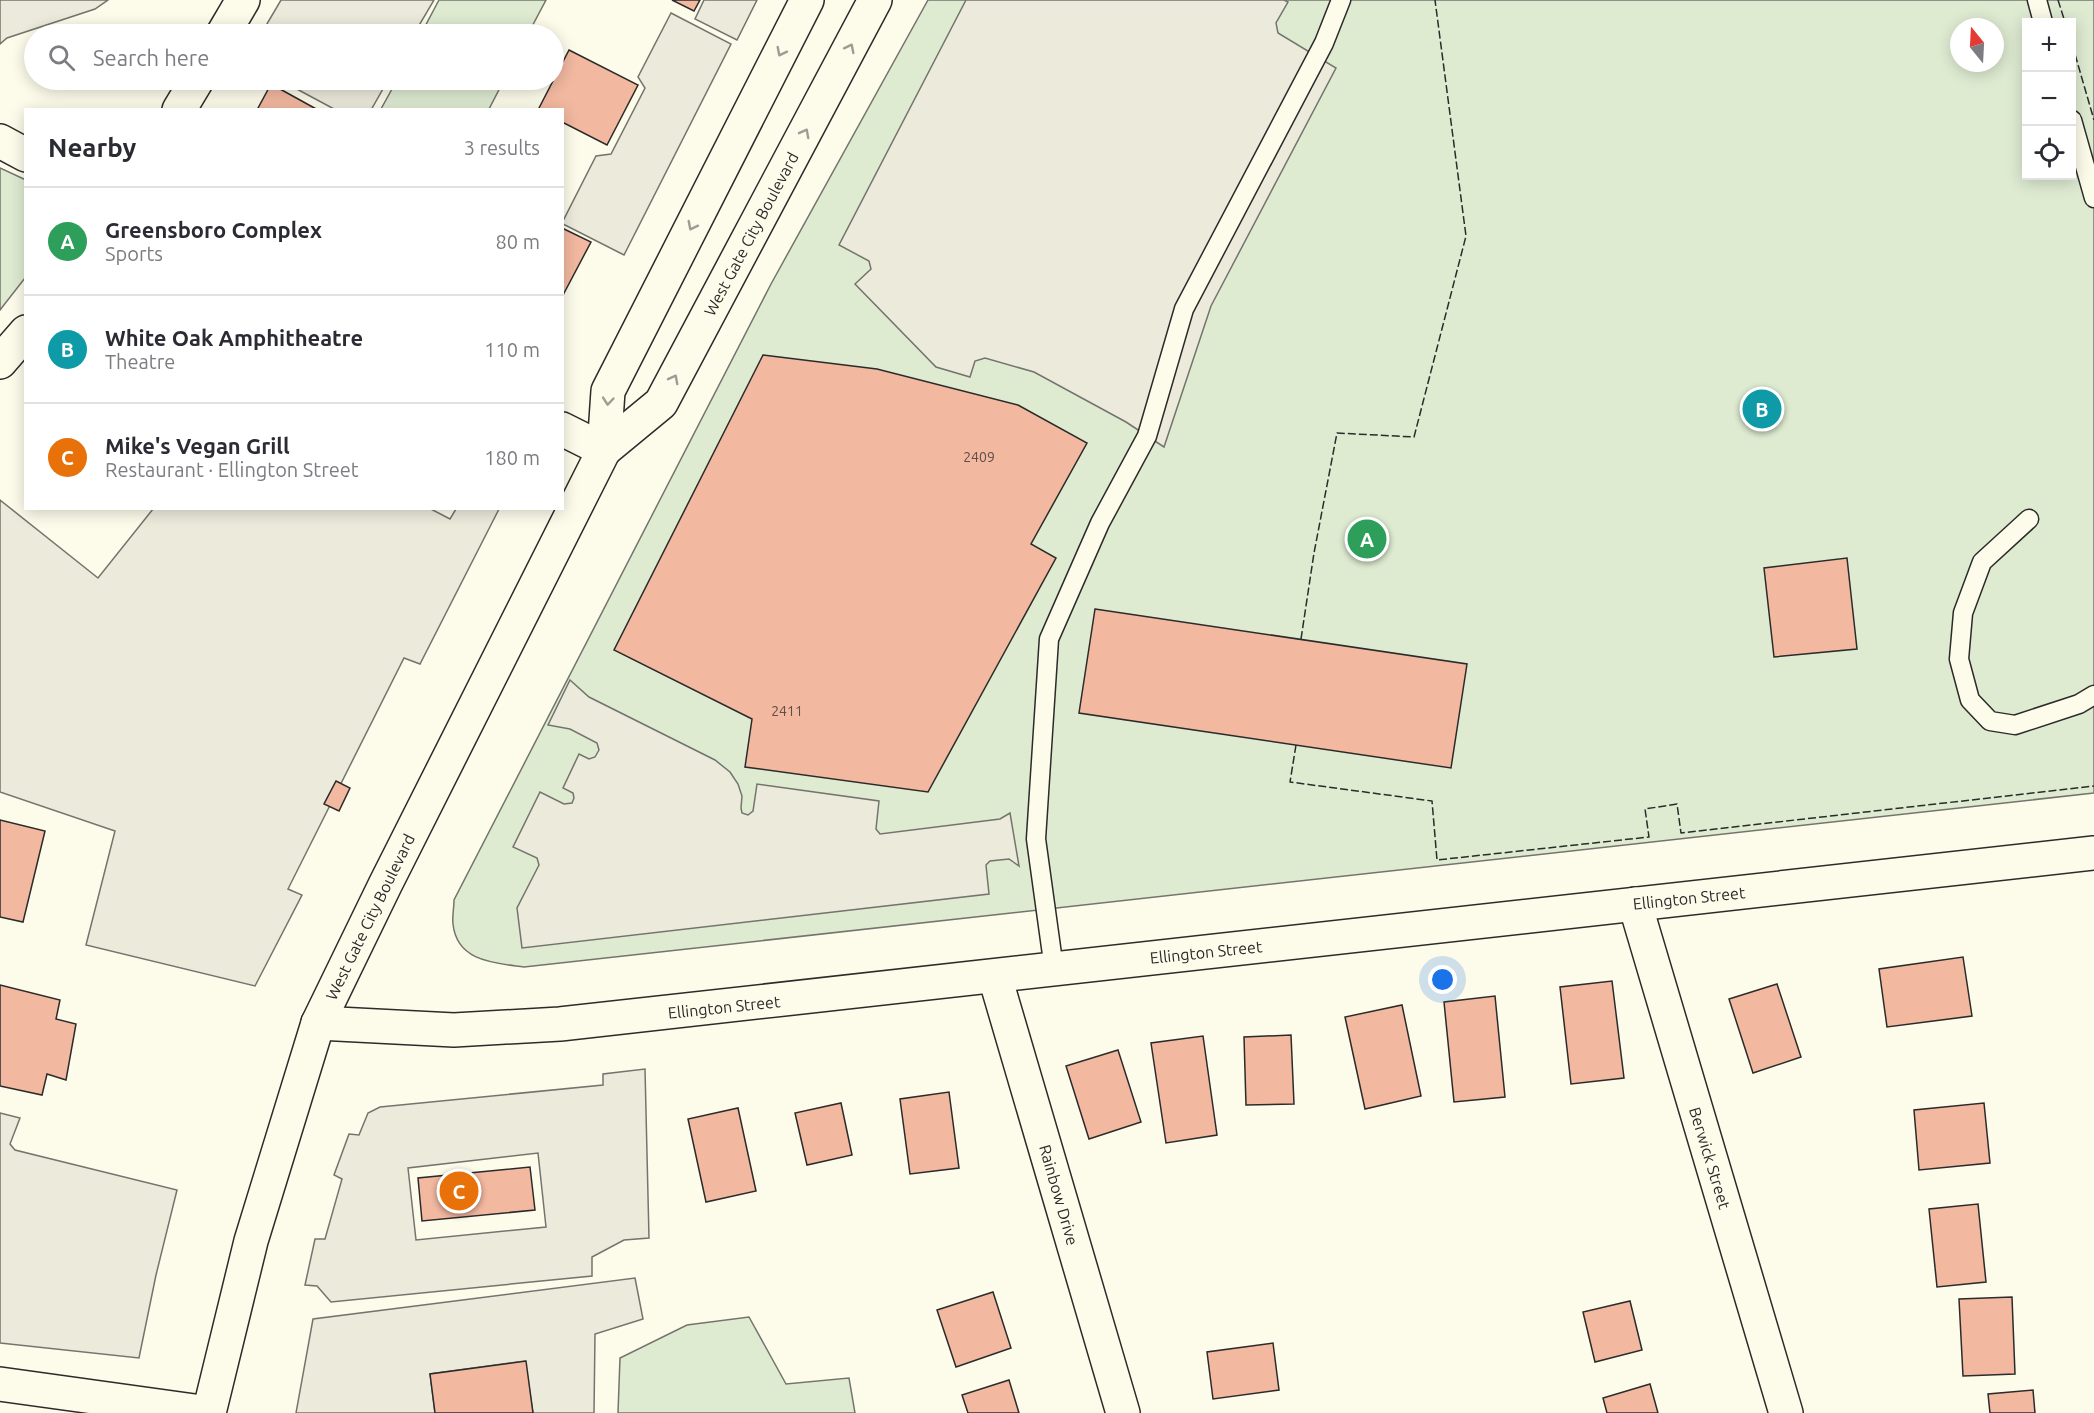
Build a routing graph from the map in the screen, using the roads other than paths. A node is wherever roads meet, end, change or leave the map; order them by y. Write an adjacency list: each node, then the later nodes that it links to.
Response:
1 (243, 0): 7 (street)
2 (807, 0): 17 (street, West Gate City Boulevard, one-way to 17)
3 (875, 0): 17 (street, West Gate City Boulevard, one-way to 3)
4 (1341, 0): 22 (lane)
5 (2037, 0): 6 (lane)
6 (2042, 18)
7 (229, 24)
8 (191, 90): 9 (street)
9 (180, 108)
10 (2074, 126): 13 (lane)
11 (0, 141): 12 (street)
12 (24, 154)
13 (2094, 198)
14 (24, 334): 15 (street)
15 (0, 362)
16 (564, 430): 17 (street)
17 (604, 450): 24 (street, West Gate City Boulevard)
18 (2029, 519): 19 (lane)
19 (2094, 695)
20 (2094, 853): 21 (street, Ellington Street)
21 (1635, 904): 22 (street, Ellington Street); 28 (street, Berwick Street)
22 (1054, 969): 23 (street, Ellington Street)
23 (995, 977): 24 (street, Ellington Street); 27 (street, Rainbow Drive)
24 (318, 1023): 26 (street, West Gate City Boulevard)
25 (0, 1384): 26 (street)
26 (209, 1413)
27 (1123, 1413)
28 (1786, 1413)

